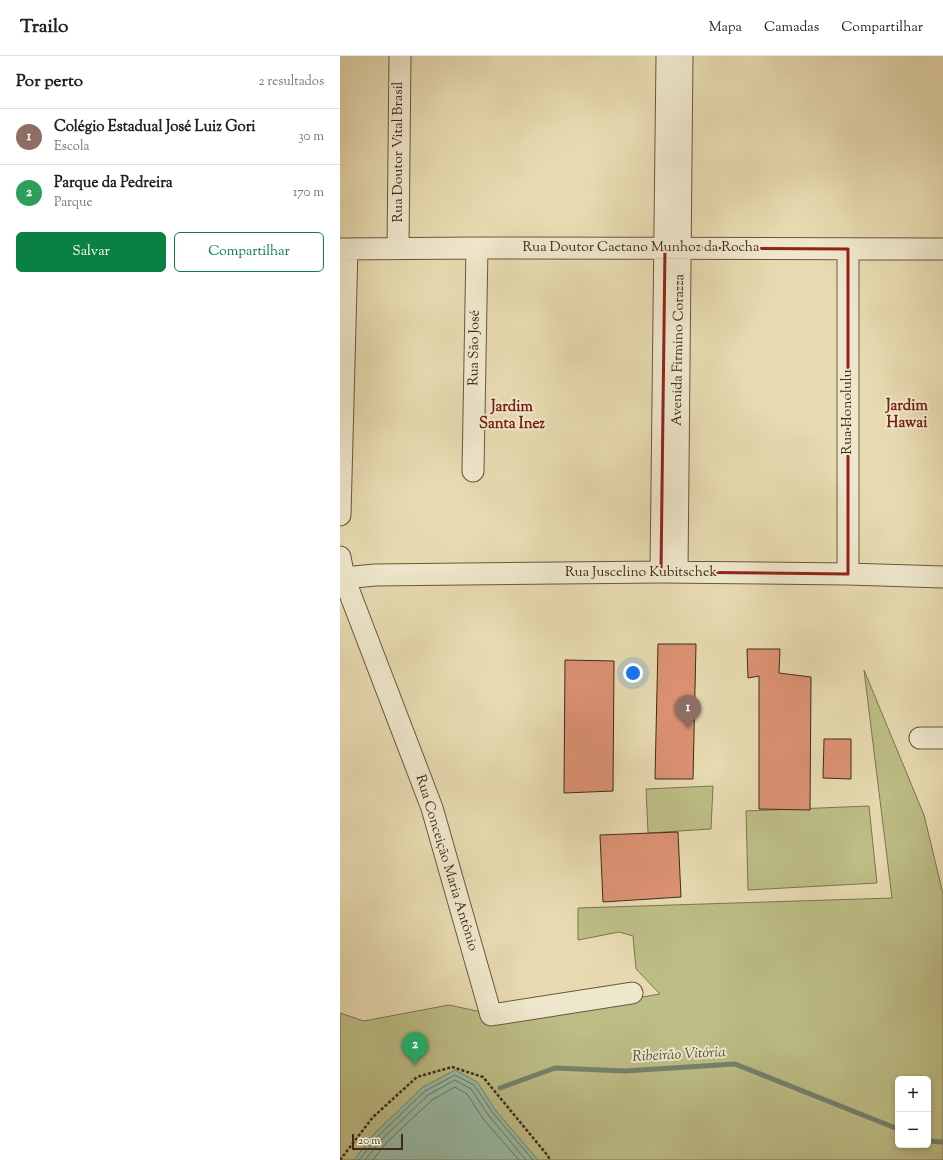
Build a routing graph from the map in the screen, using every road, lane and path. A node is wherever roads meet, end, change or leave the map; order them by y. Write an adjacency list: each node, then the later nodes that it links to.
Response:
1 (400, 56): 4 (street, Rua Doutor Vital Brasil)
2 (667, 56): 6 (street, Avenida Firmino Corazza)
3 (682, 56): 6 (street, Avenida Firmino Corazza)
4 (398, 248): 5 (street, Rua Doutor Caetano Munhoz da Rocha); 7 (street, Rua Doutor Caetano Munhoz da Rocha)
5 (477, 248): 6 (street, Rua Doutor Caetano Munhoz da Rocha); 10 (street, Rua São José)
6 (673, 248): 8 (street, Rua Doutor Caetano Munhoz da Rocha); 13 (street, Avenida Firmino Corazza)
7 (344, 249): 11 (street)
8 (848, 249): 9 (street, Rua Doutor Caetano Munhoz da Rocha); 14 (street, Rua Honolulu)
9 (943, 249)
10 (473, 471)
11 (340, 515)
12 (340, 557): 16 (street, Rua Conceição Maria Antônio)
13 (669, 572): 14 (street, Rua Juscelino Kubitschek); 16 (street, Rua Juscelino Kubitschek)
14 (848, 574): 15 (street, Rua Juscelino Kubitschek)
15 (943, 578)
16 (342, 580): 19 (street, Rua Conceição Maria Antônio)
17 (920, 738): 18 (street)
18 (943, 738)
19 (632, 993)
20 (340, 1160): 21 (path)
21 (550, 1160)

